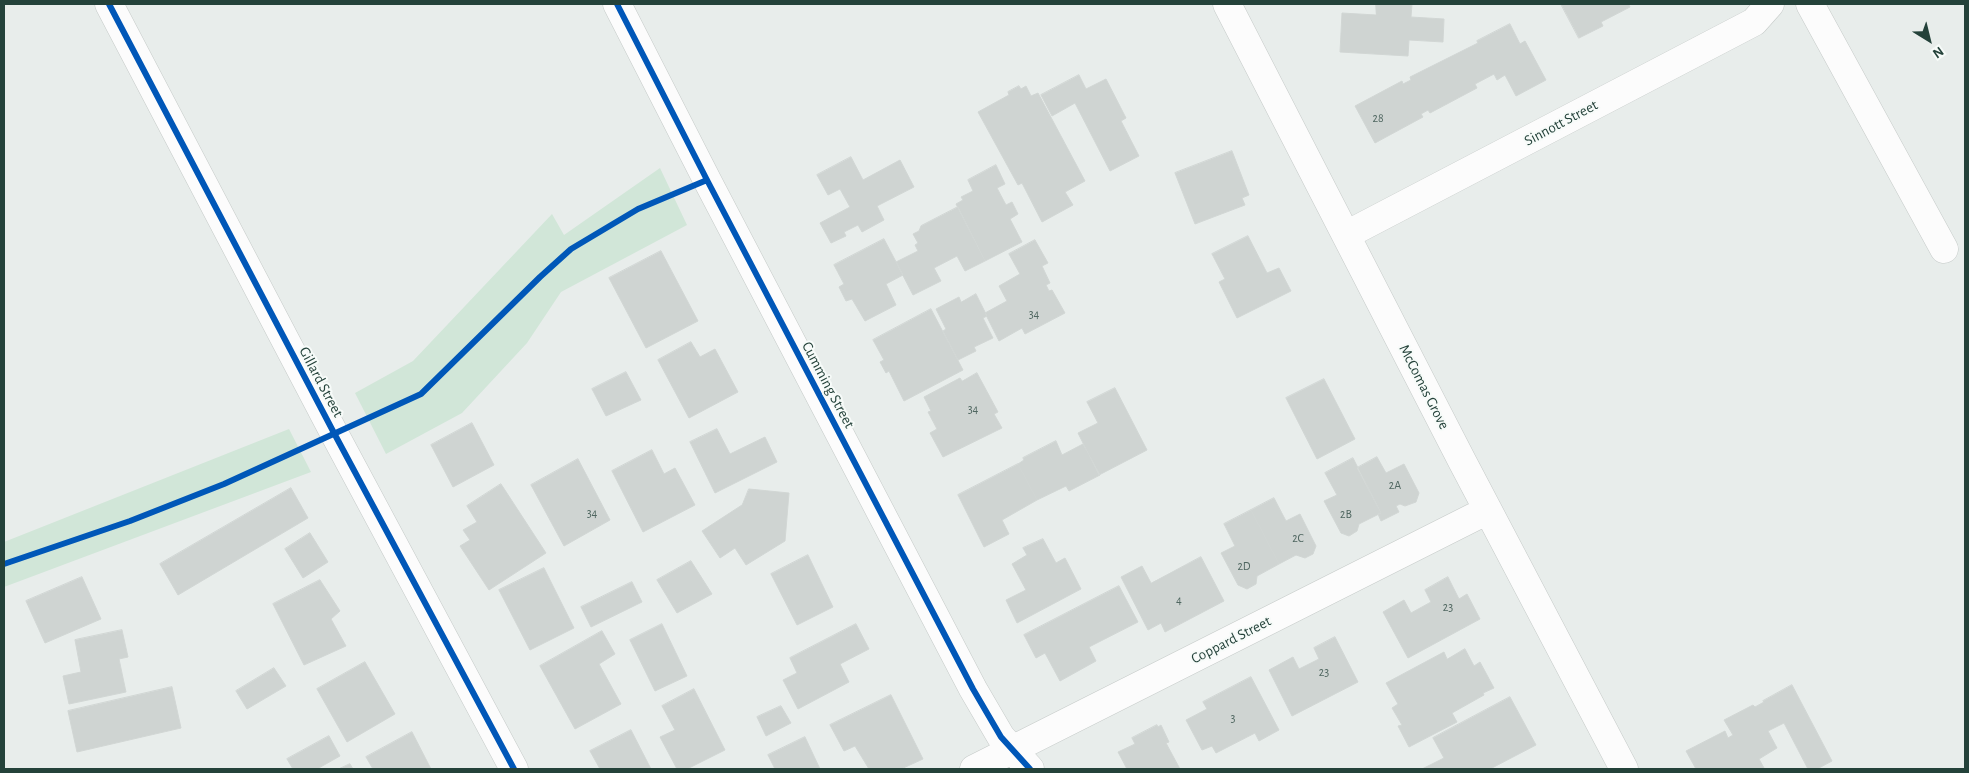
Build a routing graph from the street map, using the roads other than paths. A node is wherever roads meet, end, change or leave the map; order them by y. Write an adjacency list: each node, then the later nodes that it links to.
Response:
1 (109, 4): 10 (street, Gillard Street)
2 (617, 4): 9 (street, Cumming Street)
3 (1227, 4): 6 (street, McComas Grove)
4 (1770, 4): 6 (street, Sinnott Street)
5 (1810, 4): 7 (street)
6 (1346, 235): 8 (street, McComas Grove)
7 (1944, 248)
8 (1488, 510): 9 (street, Coppard Street); 12 (street, McComas Grove)
9 (1021, 760): 11 (street, Coppard Street)
10 (514, 769)
11 (974, 769)
12 (1624, 769)

